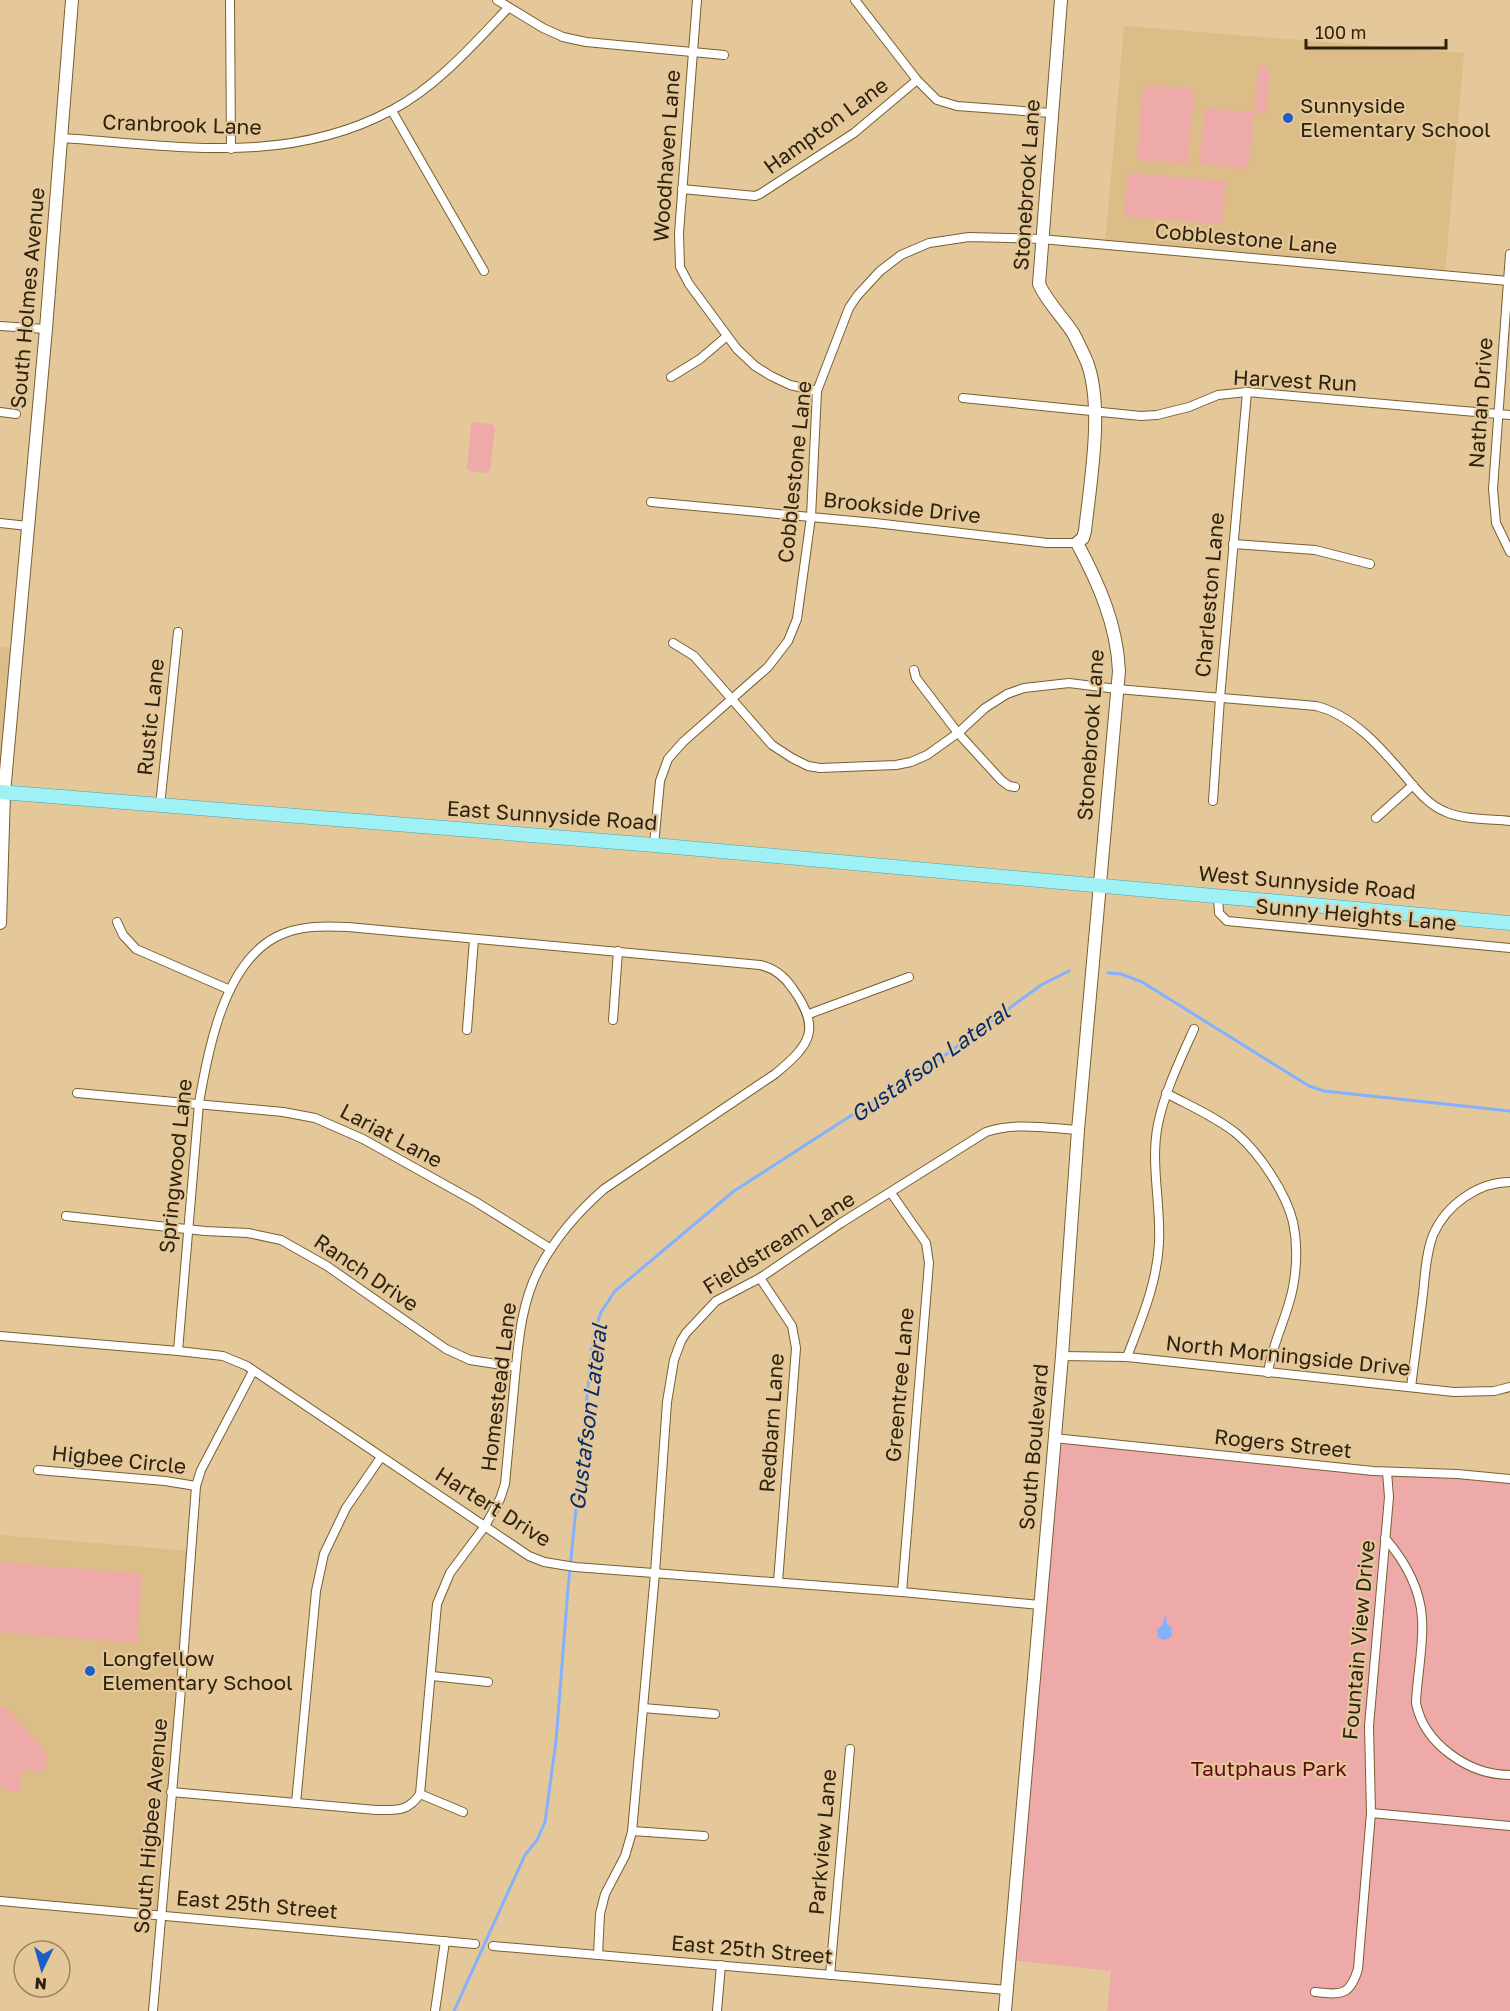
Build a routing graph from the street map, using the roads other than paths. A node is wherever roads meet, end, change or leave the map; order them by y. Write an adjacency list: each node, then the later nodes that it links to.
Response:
1 (72, 0): 13 (street, South Holmes Avenue)
2 (230, 0): 14 (street)
3 (497, 0): 7 (street)
4 (697, 0): 8 (street, Woodhaven Lane)
5 (855, 0): 10 (street)
6 (1061, 0): 12 (street, Stonebrook Lane)
7 (508, 8): 8 (street); 11 (street, Cranbrook Lane)
8 (693, 53): 9 (street); 15 (street, Woodhaven Lane)
9 (724, 55)
10 (916, 80): 12 (street); 15 (street, Hampton Lane)
11 (392, 111): 14 (street, Cranbrook Lane); 18 (street)
12 (1051, 113): 16 (street, Stonebrook Lane)
13 (61, 138): 14 (street, Cranbrook Lane); 21 (street, South Holmes Avenue)
14 (231, 149)
15 (682, 189): 22 (street, Woodhaven Lane)
16 (1041, 239): 19 (street, Cobblestone Lane); 24 (street, Cobblestone Lane); 27 (street, Stonebrook Lane)
17 (1510, 254): 19 (street, Nathan Drive)
18 (484, 271)
19 (1508, 281): 30 (street, Nathan Drive)
20 (0, 326): 21 (street)
21 (46, 329): 35 (street, South Holmes Avenue)
22 (728, 336): 23 (street); 24 (street, Woodhaven Lane)
23 (671, 377)
24 (817, 391): 33 (street, Cobblestone Lane)
25 (1247, 392): 27 (street, Harvest Run); 30 (street, Harvest Run); 37 (street, Charleston Lane)
26 (963, 398): 27 (street, Harvest Run)
27 (1094, 411): 36 (street, Stonebrook Lane)
28 (0, 412): 29 (street)
29 (15, 414)
30 (1498, 414): 31 (street, Harvest Run); 38 (street, Nathan Drive)
31 (1510, 415)
32 (651, 502): 33 (street, Brookside Drive)
33 (811, 517): 36 (street, Brookside Drive); 45 (street, Cobblestone Lane)
34 (0, 523): 35 (street)
35 (28, 526): 49 (street, South Holmes Avenue)
36 (1077, 543): 43 (street, Stonebrook Lane)
37 (1233, 544): 39 (street); 44 (street, Charleston Lane)
38 (1510, 552)
39 (1370, 564)
40 (178, 632): 51 (street, Rustic Lane)
41 (674, 643): 45 (street)
42 (915, 670): 46 (street)
43 (1117, 689): 44 (street); 46 (street); 55 (street, Stonebrook Lane)
44 (1220, 698): 47 (street); 50 (street, Charleston Lane)
45 (730, 699): 46 (street); 54 (street, Cobblestone Lane)
46 (958, 733): 48 (street)
47 (1413, 785): 52 (street); 53 (street)
48 (1015, 787)
49 (2, 792): 51 (main road, East Sunnyside Road); 58 (street, South Holmes Avenue)
50 (1213, 801)
51 (160, 806): 54 (main road, East Sunnyside Road)
52 (1376, 818)
53 (1510, 821)
54 (654, 845): 55 (main road, East Sunnyside Road)
55 (1100, 887): 56 (main road, West Sunnyside Road); 72 (street, South Boulevard)
56 (1218, 896): 59 (main road, West Sunnyside Road); 61 (street, Sunny Heights Lane)
57 (117, 922): 64 (street)
58 (0, 923)
59 (1510, 923)
60 (474, 939): 62 (street, Springwood Lane); 64 (street, Springwood Lane); 68 (street)
61 (1510, 948)
62 (618, 951): 65 (street, Springwood Lane); 66 (street)
63 (909, 977): 65 (street)
64 (230, 990): 71 (street, Springwood Lane)
65 (809, 1018): 77 (street, Homestead Lane)
66 (613, 1020)
67 (1194, 1029): 70 (street)
68 (467, 1030)
69 (77, 1093): 71 (street, Lariat Lane)
70 (1166, 1093): 82 (street); 85 (street)
71 (199, 1103): 76 (street, Springwood Lane); 77 (street, Lariat Lane)
72 (1078, 1130): 74 (street, Fieldstream Lane); 81 (street, South Boulevard)
73 (1510, 1182): 86 (street)
74 (891, 1193): 78 (street, Fieldstream Lane); 98 (street, Greentree Lane)
75 (66, 1216): 76 (street, Ranch Drive)
76 (188, 1228): 80 (street, Springwood Lane); 83 (street, Ranch Drive)
77 (551, 1249): 83 (street, Homestead Lane)
78 (760, 1278): 96 (street, Fieldstream Lane); 97 (street, Redbarn Lane)
79 (0, 1336): 80 (street, Hartert Drive)
80 (178, 1351): 84 (street, Hartert Drive)
81 (1062, 1356): 82 (street, North Morningside Drive); 88 (street, South Boulevard)
82 (1126, 1358): 85 (street, North Morningside Drive)
83 (516, 1367): 94 (street, Homestead Lane)
84 (253, 1371): 89 (street, Hartert Drive); 93 (street, South Higbee Avenue)
85 (1268, 1373): 86 (street, North Morningside Drive)
86 (1411, 1387): 87 (street, North Morningside Drive)
87 (1510, 1387)
88 (1054, 1438): 91 (street, Rogers Street); 99 (street, South Boulevard)
89 (381, 1457): 94 (street, Hartert Drive); 108 (street)
90 (38, 1470): 93 (street, Higbee Circle)
91 (1387, 1472): 92 (street, Rogers Street); 95 (street, Fountain View Drive)
92 (1510, 1479)
93 (195, 1486): 106 (street, South Higbee Avenue)
94 (485, 1526): 96 (street, Hartert Drive); 100 (street, Homestead Lane)
95 (1385, 1538): 105 (street); 110 (street, Fountain View Drive)
96 (655, 1573): 97 (street, Hartert Drive); 102 (street, Fieldstream Lane)
97 (778, 1582): 98 (street, Hartert Drive)
98 (902, 1592): 99 (street, Hartert Drive)
99 (1040, 1605): 122 (street, South Boulevard)
100 (432, 1676): 101 (street); 107 (street, Homestead Lane)
101 (488, 1682)
102 (643, 1708): 103 (street); 112 (street, Fieldstream Lane)
103 (715, 1714)
104 (850, 1749): 121 (street, Parkview Lane)
105 (1510, 1775)
106 (171, 1792): 108 (street); 115 (street, South Higbee Avenue)
107 (420, 1794): 108 (street); 109 (street)
108 (296, 1803)
109 (462, 1812)
110 (1371, 1814): 111 (street); 123 (street, Fountain View Drive)
111 (1510, 1826)
112 (632, 1831): 113 (street); 119 (street, Fieldstream Lane)
113 (704, 1836)
114 (0, 1901): 115 (street, East 25th Street)
115 (161, 1914): 116 (street, East 25th Street); 124 (street, South Higbee Avenue)
116 (445, 1941): 117 (street, East 25th Street); 125 (street)
117 (475, 1944)
118 (493, 1946): 119 (street, East 25th Street)
119 (598, 1955): 120 (street, East 25th Street)
120 (721, 1965): 121 (street, East 25th Street); 126 (street)
121 (830, 1975): 122 (street, East 25th Street)
122 (1007, 1990): 127 (street, South Boulevard)
123 (1315, 1992)
124 (153, 2011)
125 (435, 2011)
126 (717, 2011)
127 (1005, 2011)

